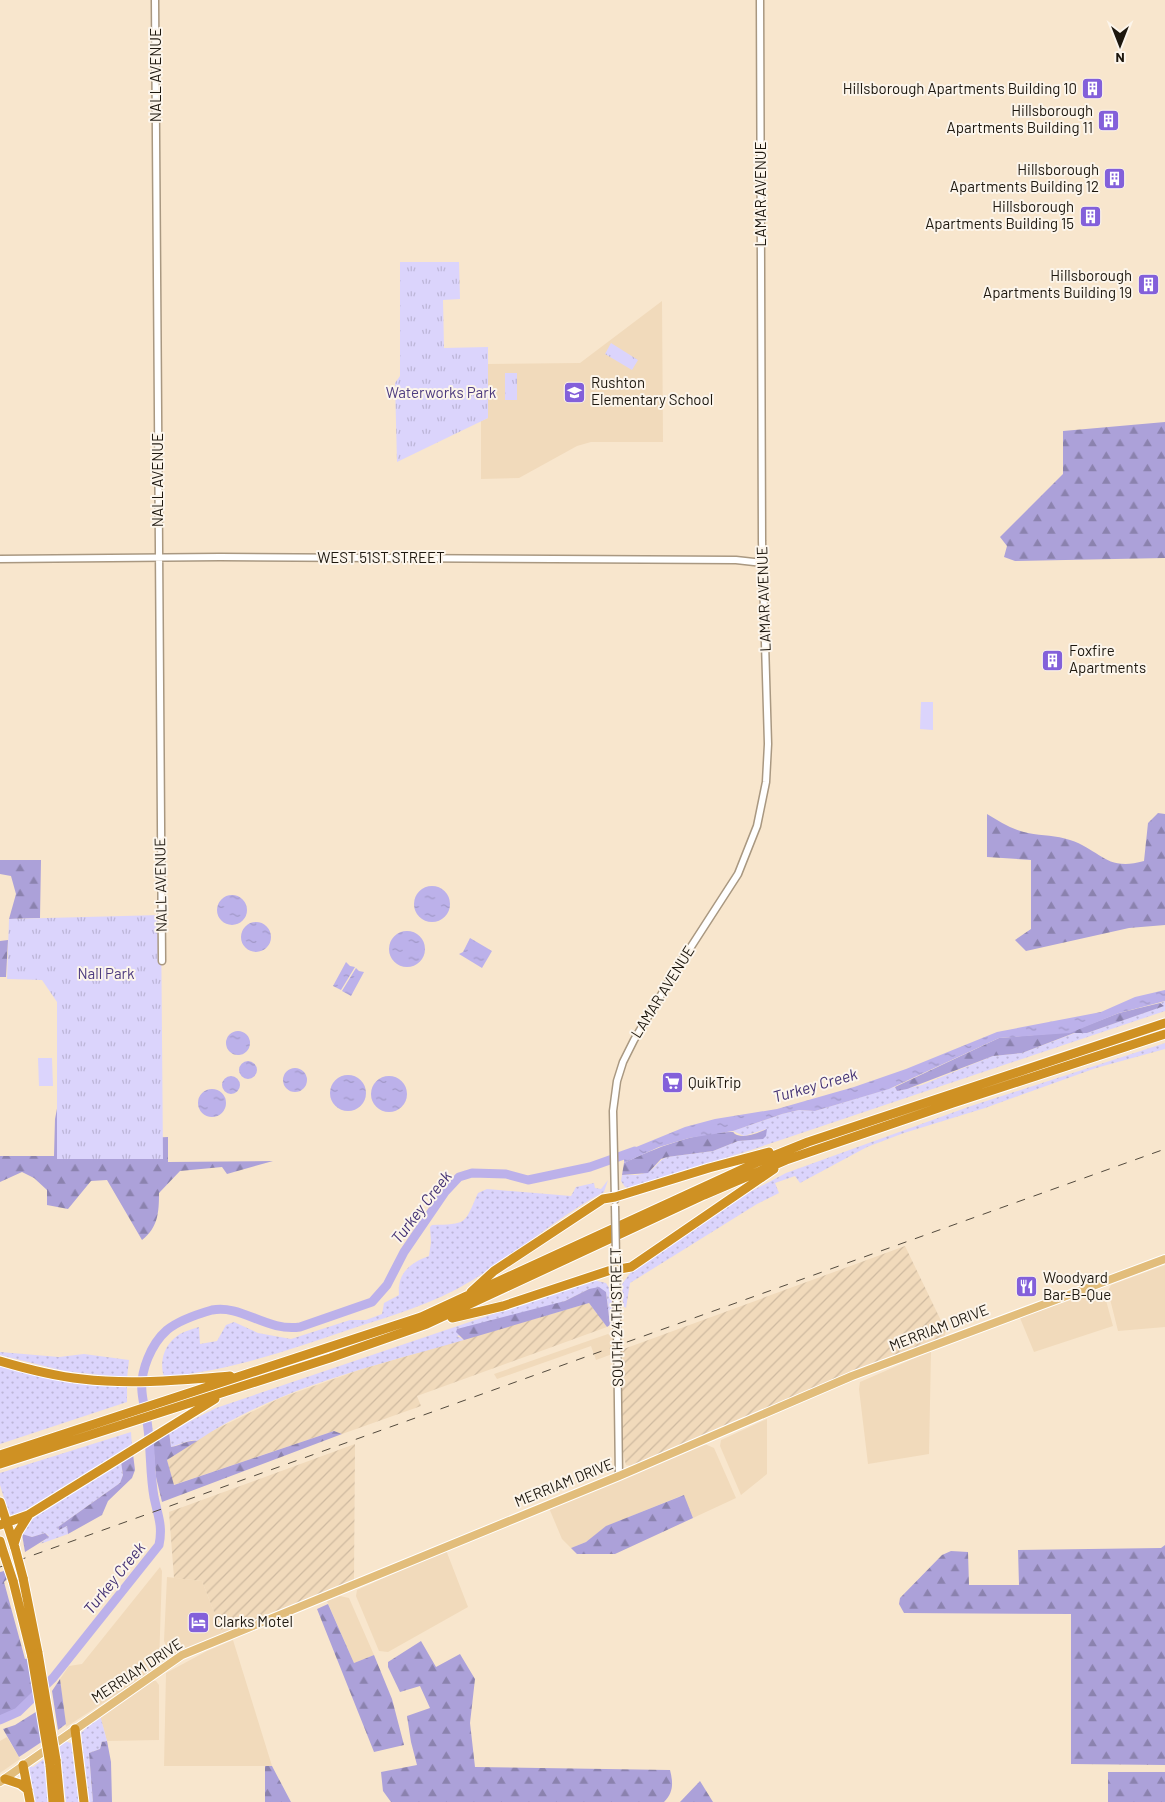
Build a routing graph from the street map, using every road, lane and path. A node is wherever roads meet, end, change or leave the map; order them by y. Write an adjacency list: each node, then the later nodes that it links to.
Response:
1 (155, 0): 3 (street, NALL AVENUE)
2 (760, 0): 5 (street, LAMAR AVENUE)
3 (158, 557): 4 (street, WEST 51ST STREET); 5 (street, WEST 51ST STREET); 6 (street, NALL AVENUE)
4 (0, 559)
5 (762, 563): 10 (street, LAMAR AVENUE)
6 (162, 961)
7 (1165, 1023): 9 (highway)
8 (1165, 1034): 11 (highway)
9 (808, 1142): 12 (highway); 15 (highway)
10 (614, 1159): 12 (street, SOUTH 24TH STREET)
11 (786, 1160): 14 (highway); 16 (highway)
12 (615, 1202): 14 (street, SOUTH 24TH STREET, bridge); 15 (highway)
13 (1165, 1259): 22 (main road, MERRIAM DRIVE)
14 (616, 1270): 16 (highway); 22 (street, SOUTH 24TH STREET)
15 (465, 1298): 18 (highway)
16 (427, 1324): 19 (highway)
17 (0, 1361): 18 (highway)
18 (245, 1375): 20 (highway)
19 (230, 1390): 21 (highway); 24 (highway)
20 (0, 1454)
21 (0, 1464)
22 (619, 1476): 29 (main road, MERRIAM DRIVE)
23 (0, 1502): 25 (highway)
24 (28, 1516): 25 (highway); 27 (highway)
25 (4, 1523): 27 (highway)
26 (1, 1544): 28 (highway, bridge)
27 (14, 1547): 28 (highway, bridge)
28 (35, 1655): 30 (highway, bridge)
29 (75, 1729): 31 (main road, MERRIAM DRIVE); 37 (highway)
30 (53, 1763): 35 (highway); 36 (highway)
31 (24, 1765): 32 (main road, MERRIAM DRIVE); 33 (highway)
32 (2, 1780): 33 (highway)
33 (28, 1790): 34 (highway)
34 (30, 1802)
35 (53, 1802)
36 (60, 1802)
37 (84, 1802)

